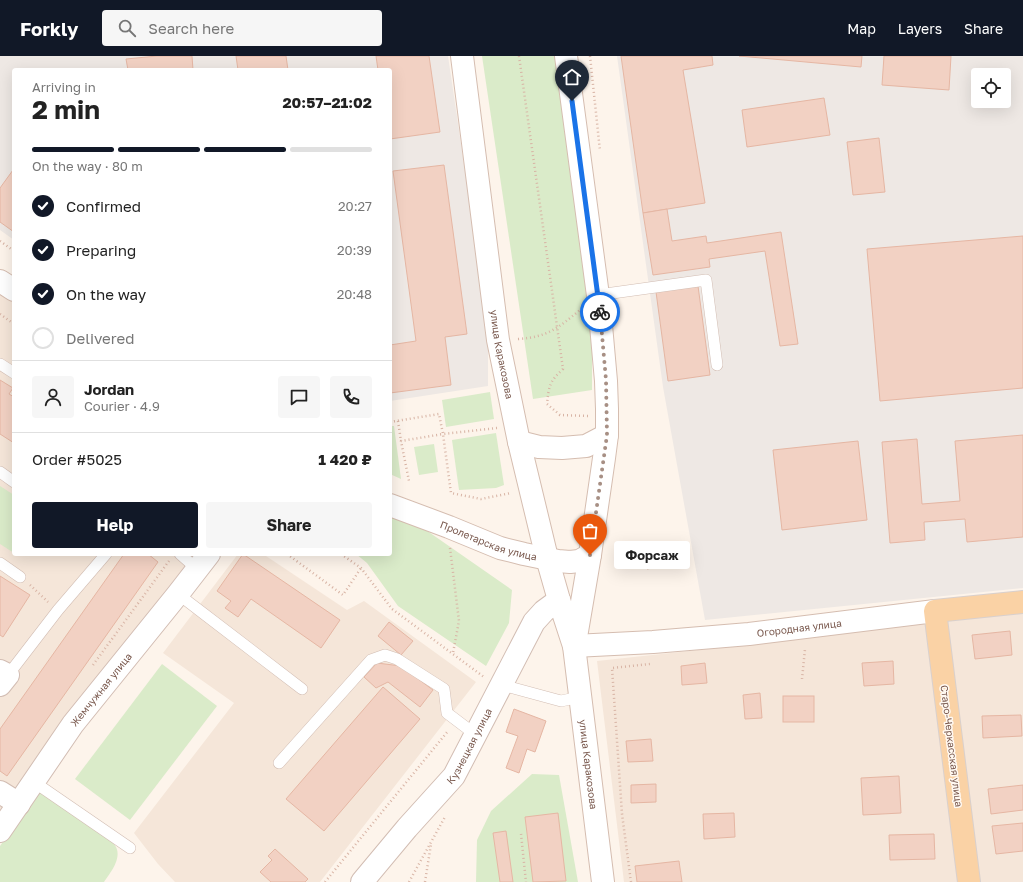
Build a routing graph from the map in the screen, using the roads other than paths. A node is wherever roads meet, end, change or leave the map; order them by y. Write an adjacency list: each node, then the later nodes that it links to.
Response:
1 (462, 56): 9 (main road, улица Каракозова)
2 (566, 56): 5 (main road, улица Каракозова)
3 (0, 280): 4 (main road)
4 (12, 289)
5 (598, 295): 7 (lane); 10 (main road, улица Каракозова)
6 (0, 364): 8 (lane)
7 (717, 365)
8 (12, 372)
9 (512, 435): 10 (main road); 17 (main road, улица Каракозова)
10 (607, 435): 14 (main road, улица Каракозова)
11 (0, 472): 12 (lane)
12 (12, 481)
13 (392, 506): 17 (main road, Пролетарская улица)
14 (590, 555): 17 (main road, Пролетарская улица); 25 (main road, улица Каракозова)
15 (104, 556): 26 (lane)
16 (186, 556): 18 (lane)
17 (547, 558): 22 (main road, улица Каракозова)
18 (203, 562): 21 (main road, Жемчужная улица)
19 (0, 563): 20 (lane)
20 (20, 577)
21 (178, 594): 28 (lane); 32 (main road, Жемчужная улица)
22 (559, 600): 25 (main road, улица Каракозова); 27 (main road, Кузнецкая улица)
23 (1023, 602): 24 (main road, Огородная улица)
24 (935, 611): 25 (main road, Огородная улица); 39 (main road, Старо-Черкасская улица)
25 (574, 646): 29 (main road, улица Каракозова)
26 (3, 677)
27 (496, 682): 29 (lane); 30 (main road, Кузнецкая улица)
28 (302, 689)
29 (580, 697): 38 (main road, улица Каракозова)
30 (476, 735): 31 (lane); 37 (main road, Кузнецкая улица)
31 (279, 763)
32 (34, 782): 34 (main road, Жемчужная улица); 36 (lane)
33 (0, 792): 34 (main road)
34 (19, 804): 35 (main road, Жемчужная улица)
35 (0, 831)
36 (130, 848)
37 (362, 882)
38 (603, 882)
39 (969, 882)

